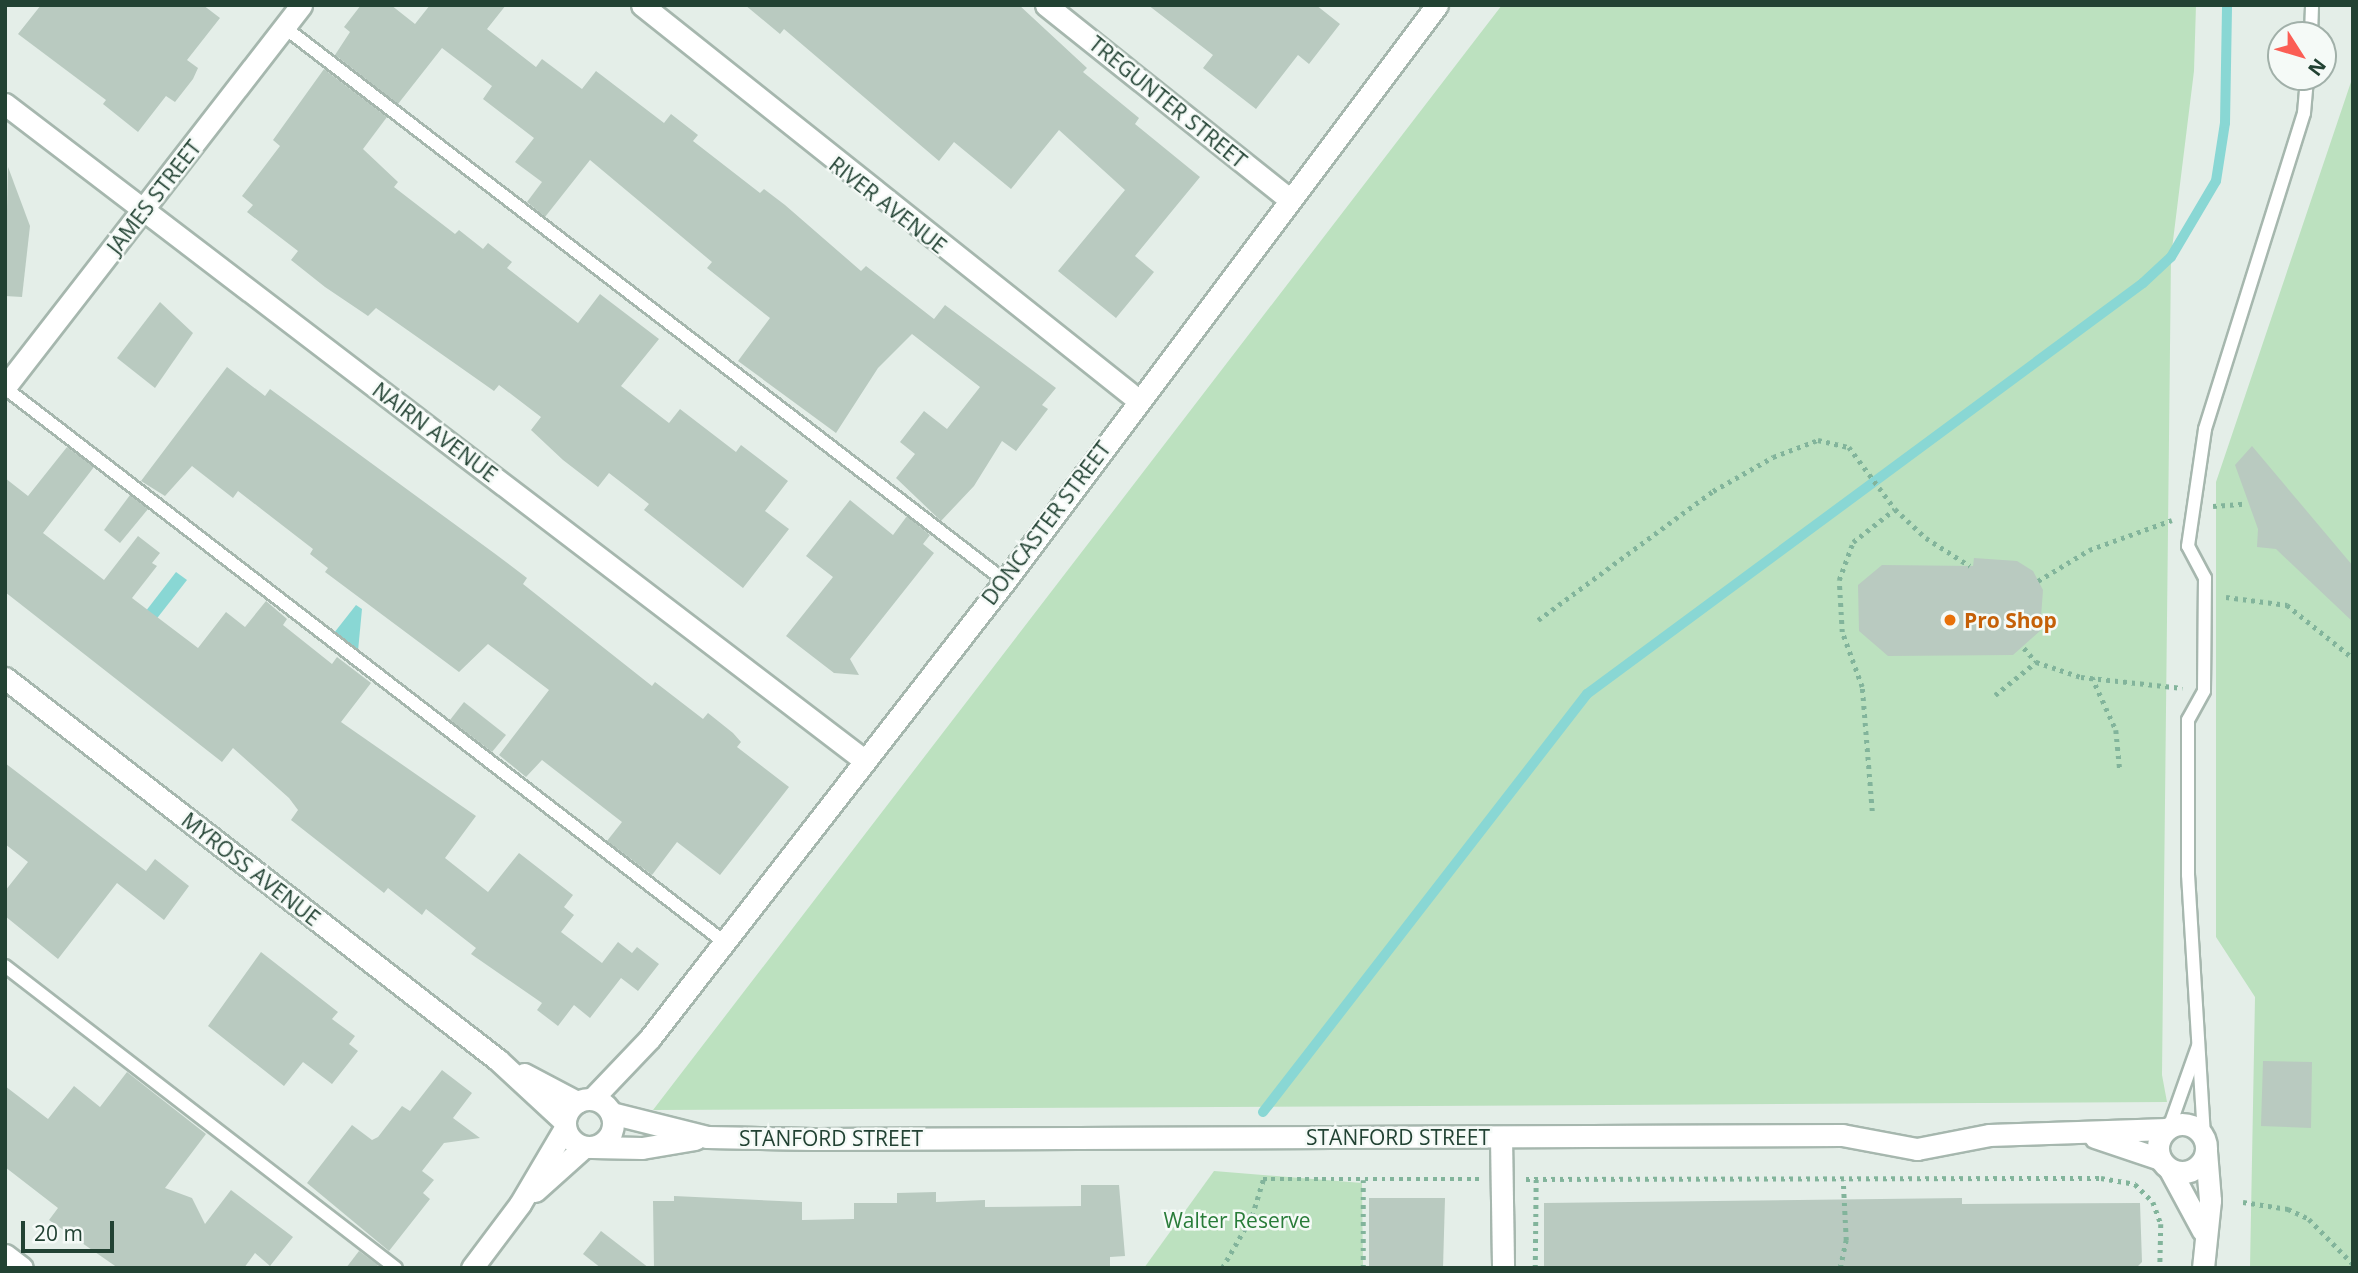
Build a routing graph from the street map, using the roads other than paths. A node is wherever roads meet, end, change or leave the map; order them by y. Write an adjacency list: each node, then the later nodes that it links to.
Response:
1 (301, 5): 5 (street, JAMES STREET)
2 (642, 5): 11 (street, RIVER AVENUE)
3 (1046, 5): 8 (street, TREGUNTER STREET)
4 (1437, 5): 8 (street, DONCASTER STREET)
5 (284, 27): 9 (street, JAMES STREET); 12 (lane)
6 (2306, 91): 17 (lane)
7 (5, 104): 9 (street, NAIRN AVENUE)
8 (1289, 199): 11 (street, DONCASTER STREET)
9 (145, 210): 10 (street, JAMES STREET); 14 (street, NAIRN AVENUE)
10 (5, 387): 15 (lane)
11 (1138, 400): 12 (street, DONCASTER STREET)
12 (1004, 581): 14 (street, DONCASTER STREET)
13 (5, 678): 18 (street, MYROSS AVENUE)
14 (864, 760): 15 (street, DONCASTER STREET)
15 (724, 943): 19 (street, DONCASTER STREET)
16 (5, 965): 32 (lane)
17 (2198, 1045): 21 (lane); 25 (lane)
18 (498, 1060): 19 (street, MYROSS AVENUE); 20 (street, MYROSS AVENUE)
19 (597, 1106): 20 (street); 23 (street, STANFORD STREET); 26 (street)
20 (565, 1125): 26 (street, MYROSS AVENUE); 28 (street)
21 (2168, 1128): 22 (street, STANFORD STREET); 25 (street); 27 (street)
22 (2086, 1135): 24 (street, STANFORD STREET); 27 (street, STANFORD STREET)
23 (707, 1137): 24 (street, STANFORD STREET); 26 (street, STANFORD STREET)
24 (1501, 1137): 34 (street)
25 (2205, 1144): 27 (street); 29 (street)
26 (588, 1147): 28 (street)
27 (2165, 1164): 29 (street)
28 (520, 1204): 33 (street)
29 (2203, 1231): 35 (street)
30 (5, 1255): 31 (street)
31 (22, 1268)
32 (396, 1268)
33 (472, 1268)
34 (1503, 1268)
35 (2203, 1268)

